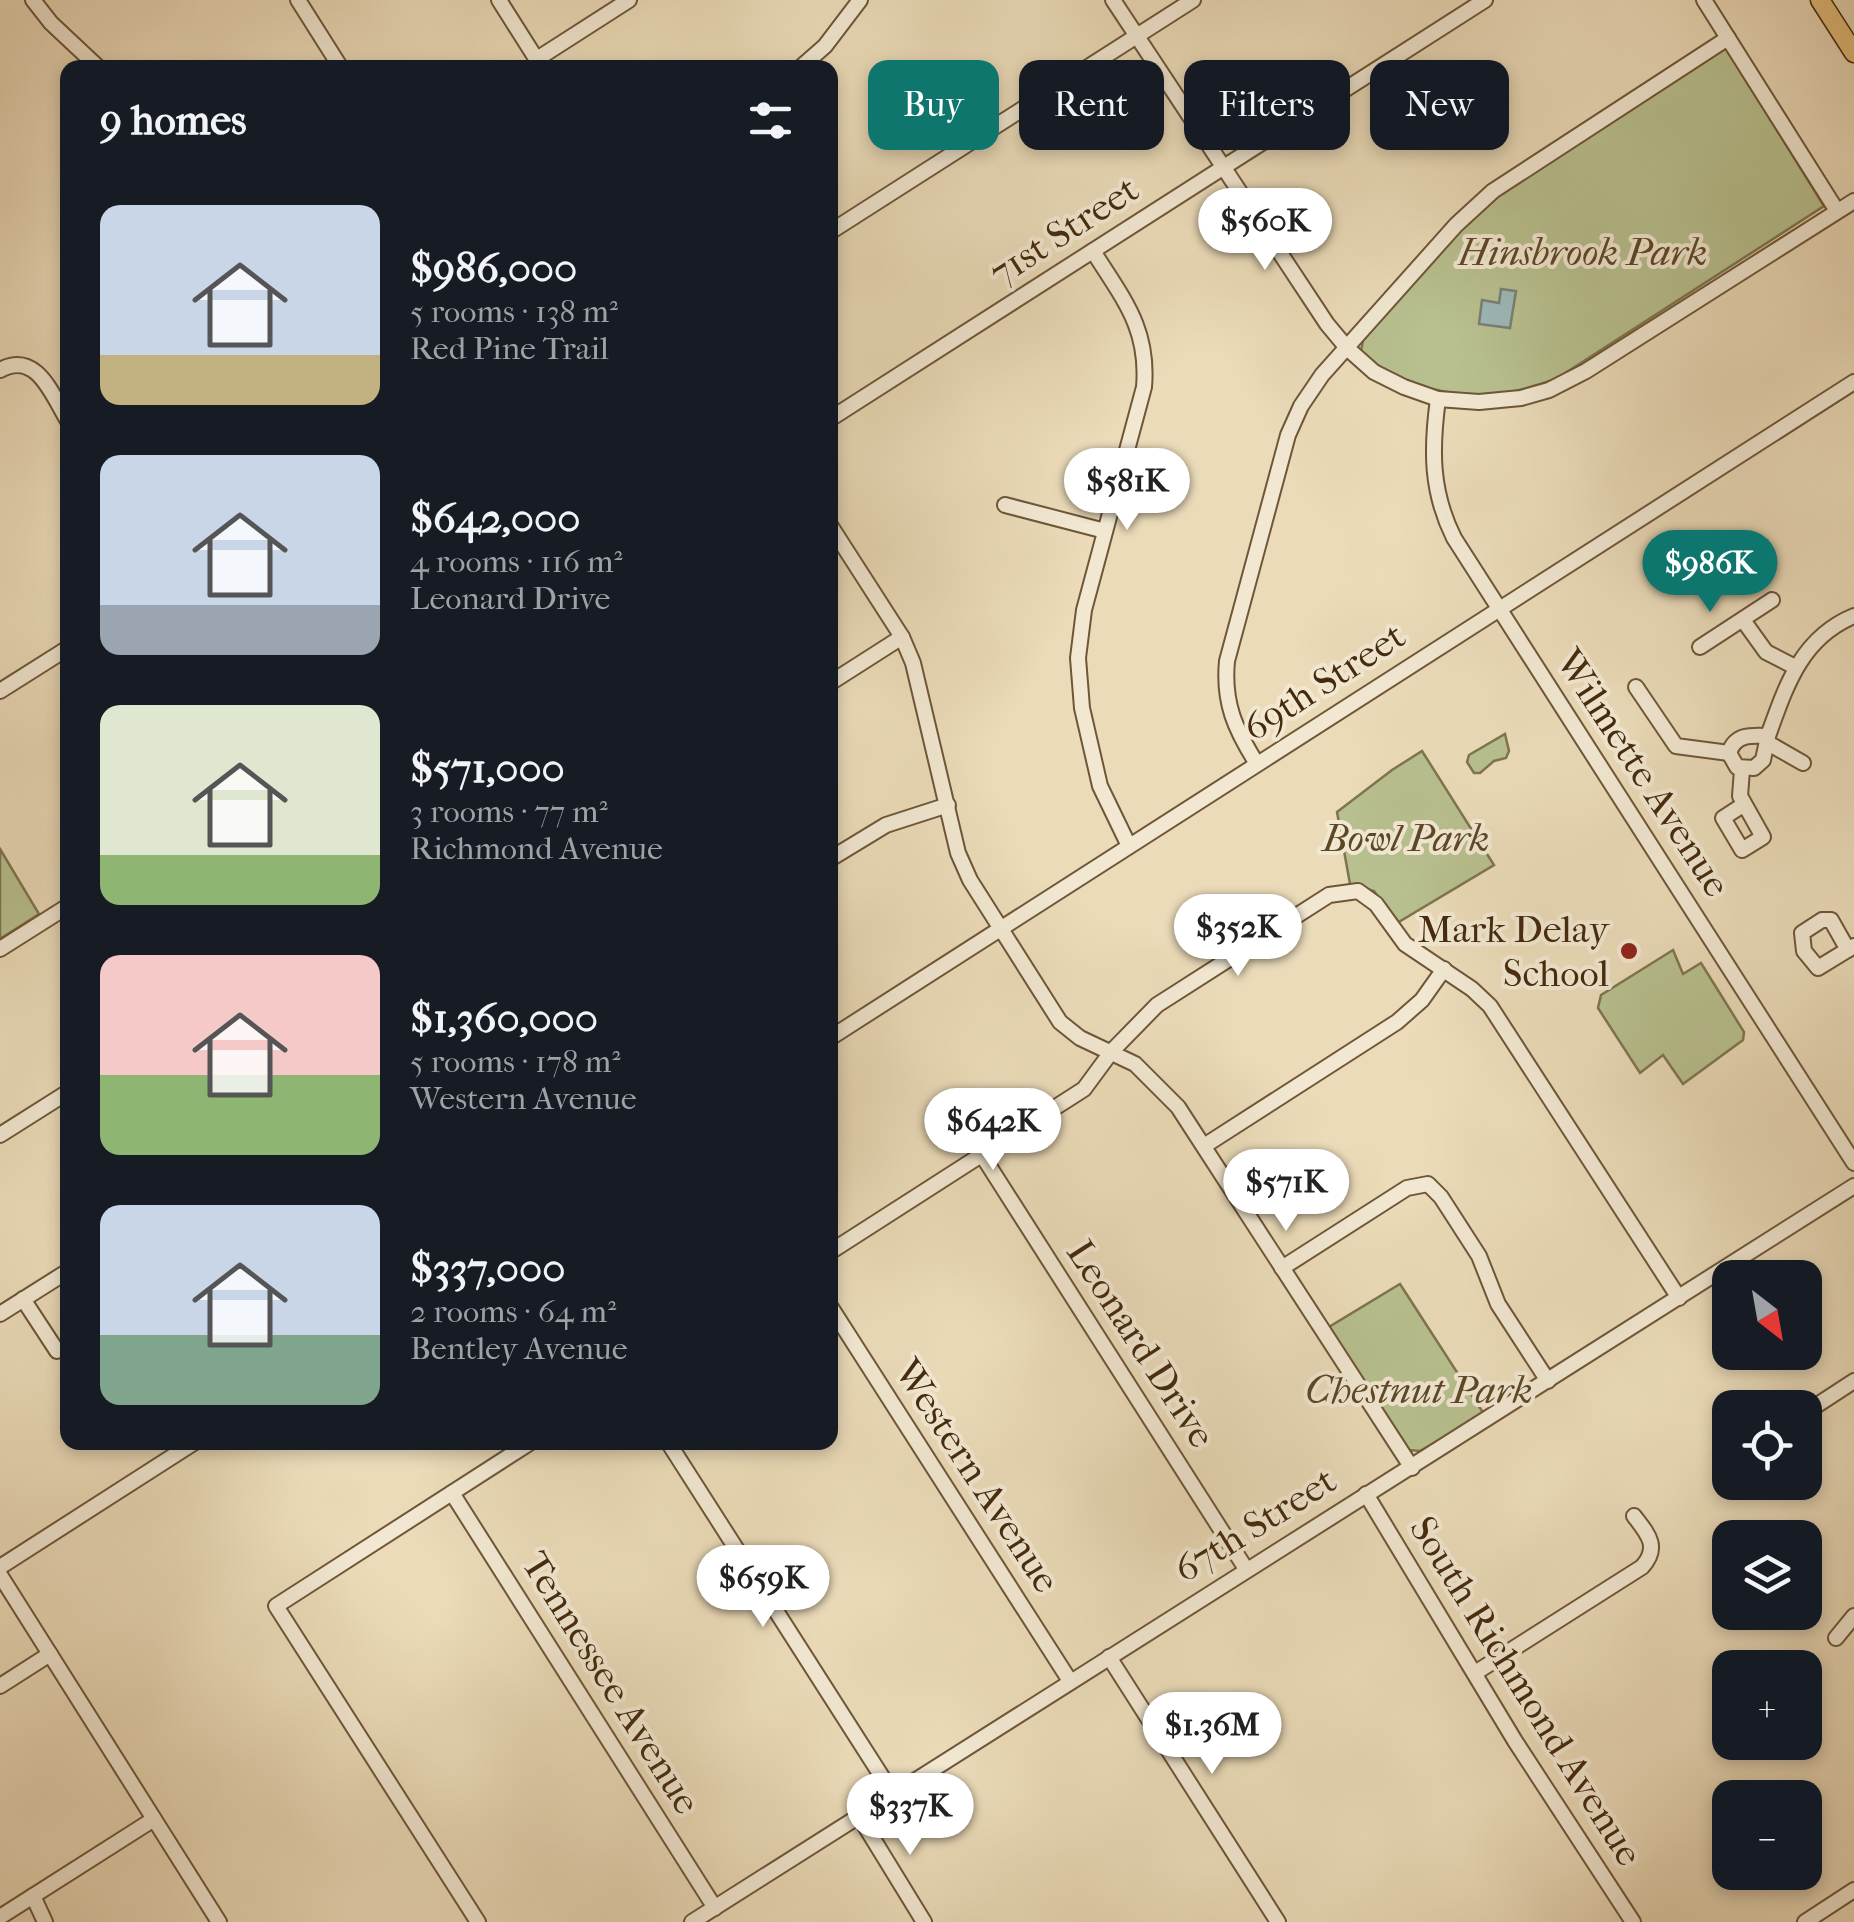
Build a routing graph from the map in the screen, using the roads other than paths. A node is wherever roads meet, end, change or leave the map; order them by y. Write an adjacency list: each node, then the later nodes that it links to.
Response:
1 (33, 0): 14 (street)
2 (298, 0): 15 (street)
3 (499, 0): 16 (street)
4 (629, 0): 17 (street)
5 (860, 0): 18 (street)
6 (1113, 0): 11 (street)
7 (1193, 0): 11 (street)
8 (1485, 0): 19 (street, 71st Street)
9 (1704, 0): 12 (street)
10 (1820, 0): 13 (main road)
11 (1136, 36): 19 (street); 22 (street)
12 (1728, 38): 21 (street); 24 (street)
13 (1851, 40)
14 (90, 60)
15 (336, 60)
16 (537, 60)
17 (543, 60)
18 (808, 60)
19 (1222, 169): 23 (street, 71st Street); 24 (street)
20 (1854, 200): 21 (street)
21 (1837, 211): 27 (street)
22 (838, 227)
23 (1093, 251): 29 (street, 71st Street); 31 (street)
24 (1347, 348): 27 (street); 47 (street)
25 (0, 370): 28 (street)
26 (1854, 382): 34 (street, 69th Street)
27 (1438, 399): 34 (street, Wilmette Avenue)
28 (60, 408)
29 (838, 414)
30 (1005, 505): 31 (street)
31 (1105, 531): 51 (street)
32 (838, 538): 37 (street)
33 (1772, 600): 36 (street)
34 (1500, 609): 47 (street, 69th Street); 63 (street, Wilmette Avenue)
35 (1854, 616): 40 (street)
36 (1743, 620): 38 (street); 40 (street)
37 (902, 638): 41 (street); 50 (street)
38 (1700, 647)
39 (60, 653): 43 (street)
40 (1795, 668): 44 (street)
41 (838, 678)
42 (1636, 687): 45 (street)
43 (0, 691)
44 (1768, 740): 45 (street); 46 (street); 48 (street)
45 (1729, 753): 48 (street)
46 (1802, 763)
47 (1257, 764): 51 (street, 69th Street)
48 (1742, 770): 49 (street)
49 (1744, 805)
50 (948, 806): 52 (street); 54 (street)
51 (1130, 846): 54 (street, 69th Street)
52 (838, 854)
53 (60, 911): 55 (street)
54 (1000, 929): 57 (street, 69th Street); 58 (street)
55 (0, 948)
56 (1444, 969): 58 (street); 61 (street); 68 (street)
57 (838, 1033)
58 (1112, 1051): 61 (street); 62 (street)
59 (60, 1097): 60 (street)
60 (0, 1135)
61 (1204, 1146): 66 (street)
62 (982, 1154): 65 (street); 84 (street, Leonard Drive)
63 (1854, 1163)
64 (1854, 1186): 68 (street, 67th Street)
65 (838, 1247)
66 (1282, 1268): 73 (street); 79 (street)
67 (60, 1276): 69 (street)
68 (1679, 1298): 73 (street, 67th Street)
69 (24, 1300): 70 (street); 72 (street)
70 (0, 1314)
71 (838, 1319): 91 (street, Western Avenue)
72 (57, 1351)
73 (1548, 1381): 79 (street, 67th Street)
74 (1854, 1381): 75 (street)
75 (1822, 1401)
76 (184, 1450): 83 (street)
77 (519, 1450): 80 (street)
78 (673, 1450): 93 (street)
79 (1412, 1468): 81 (street, 67th Street)
80 (452, 1493): 98 (street, Tennessee Avenue); 102 (street)
81 (1366, 1494): 84 (street, 67th Street); 90 (street, South Richmond Avenue)
82 (1634, 1516): 90 (street)
83 (0, 1568)
84 (1246, 1569): 89 (street, 67th Street)
85 (0, 1575): 88 (street)
86 (1854, 1616): 87 (street)
87 (1836, 1638)
88 (50, 1654): 92 (street); 95 (street)
89 (1108, 1657): 91 (street, 67th Street); 105 (street)
90 (1475, 1673): 106 (street, South Richmond Avenue)
91 (1070, 1682): 93 (street, 67th Street)
92 (0, 1686)
93 (894, 1794): 94 (street, 67th Street)
94 (859, 1816): 98 (street, 67th Street); 104 (street)
95 (154, 1819): 97 (street); 101 (street)
96 (1854, 1890): 107 (street)
97 (32, 1896): 99 (street); 100 (street)
98 (716, 1908): 103 (street, 67th Street)
99 (0, 1917)
100 (45, 1922)
101 (220, 1922)
102 (478, 1922)
103 (692, 1922)
104 (924, 1922)
105 (1278, 1922)
106 (1632, 1922)
107 (1805, 1922)

